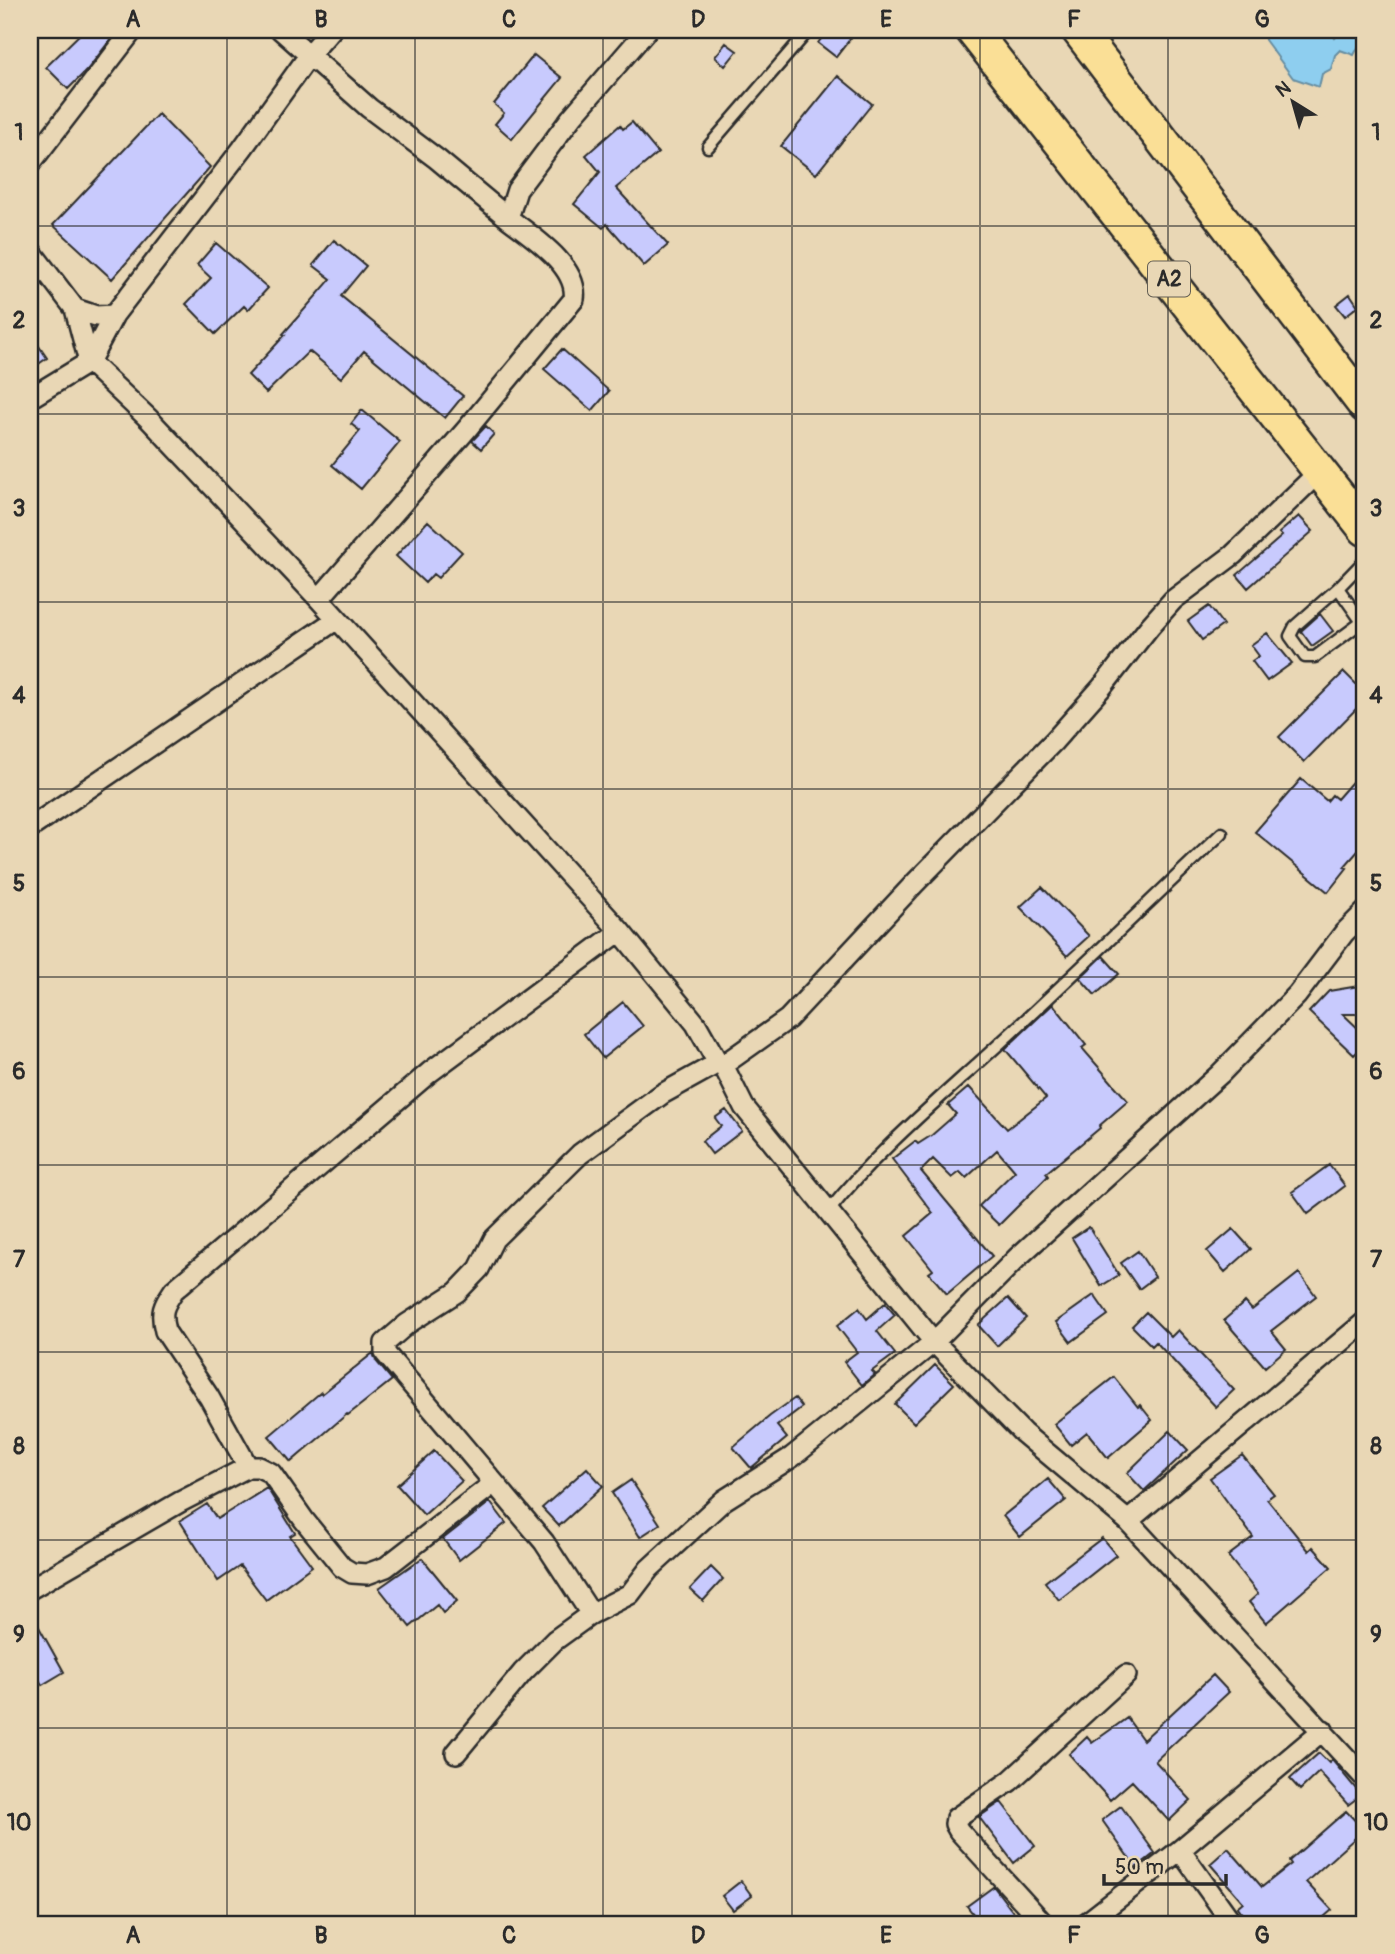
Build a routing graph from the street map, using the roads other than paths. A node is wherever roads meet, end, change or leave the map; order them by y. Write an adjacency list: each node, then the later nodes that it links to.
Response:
1 (133, 30): 10 (street)
2 (281, 30): 8 (street)
3 (331, 30): 8 (street)
4 (647, 30): 11 (street)
5 (809, 30): 9 (lane)
6 (972, 30): 18 (highway, A2)
7 (1077, 30): 17 (highway)
8 (310, 54): 11 (street); 14 (street)
9 (708, 147)
10 (30, 164)
11 (508, 218): 22 (street)
12 (30, 250): 13 (street)
13 (75, 309): 14 (street); 15 (street)
14 (114, 316): 15 (street)
15 (89, 362): 16 (street); 22 (street)
16 (30, 398)
17 (1363, 400)
18 (1320, 471): 19 (highway, A2); 29 (street)
19 (1365, 529)
20 (1365, 560): 21 (lane)
21 (1338, 589): 24 (lane); 24 (lane)
22 (319, 599): 23 (street)
23 (337, 619): 25 (street); 28 (street)
24 (1363, 620)
25 (30, 828)
26 (1222, 832): 30 (lane)
27 (1365, 912): 32 (street)
28 (620, 931): 29 (street); 33 (street)
29 (720, 1064): 30 (street); 34 (street)
30 (828, 1213): 32 (street)
31 (1365, 1322): 35 (street)
32 (934, 1342): 35 (street); 37 (street)
33 (248, 1467): 34 (street); 36 (street)
34 (494, 1483): 37 (street)
35 (1128, 1521): 39 (street)
36 (30, 1589)
37 (591, 1614): 40 (street)
38 (1126, 1675): 43 (street)
39 (1323, 1730): 41 (street); 42 (street)
40 (456, 1753)
41 (1365, 1778)
42 (1180, 1850): 44 (street); 45 (street)
43 (1044, 1924)
44 (1085, 1924)
45 (1233, 1924)

